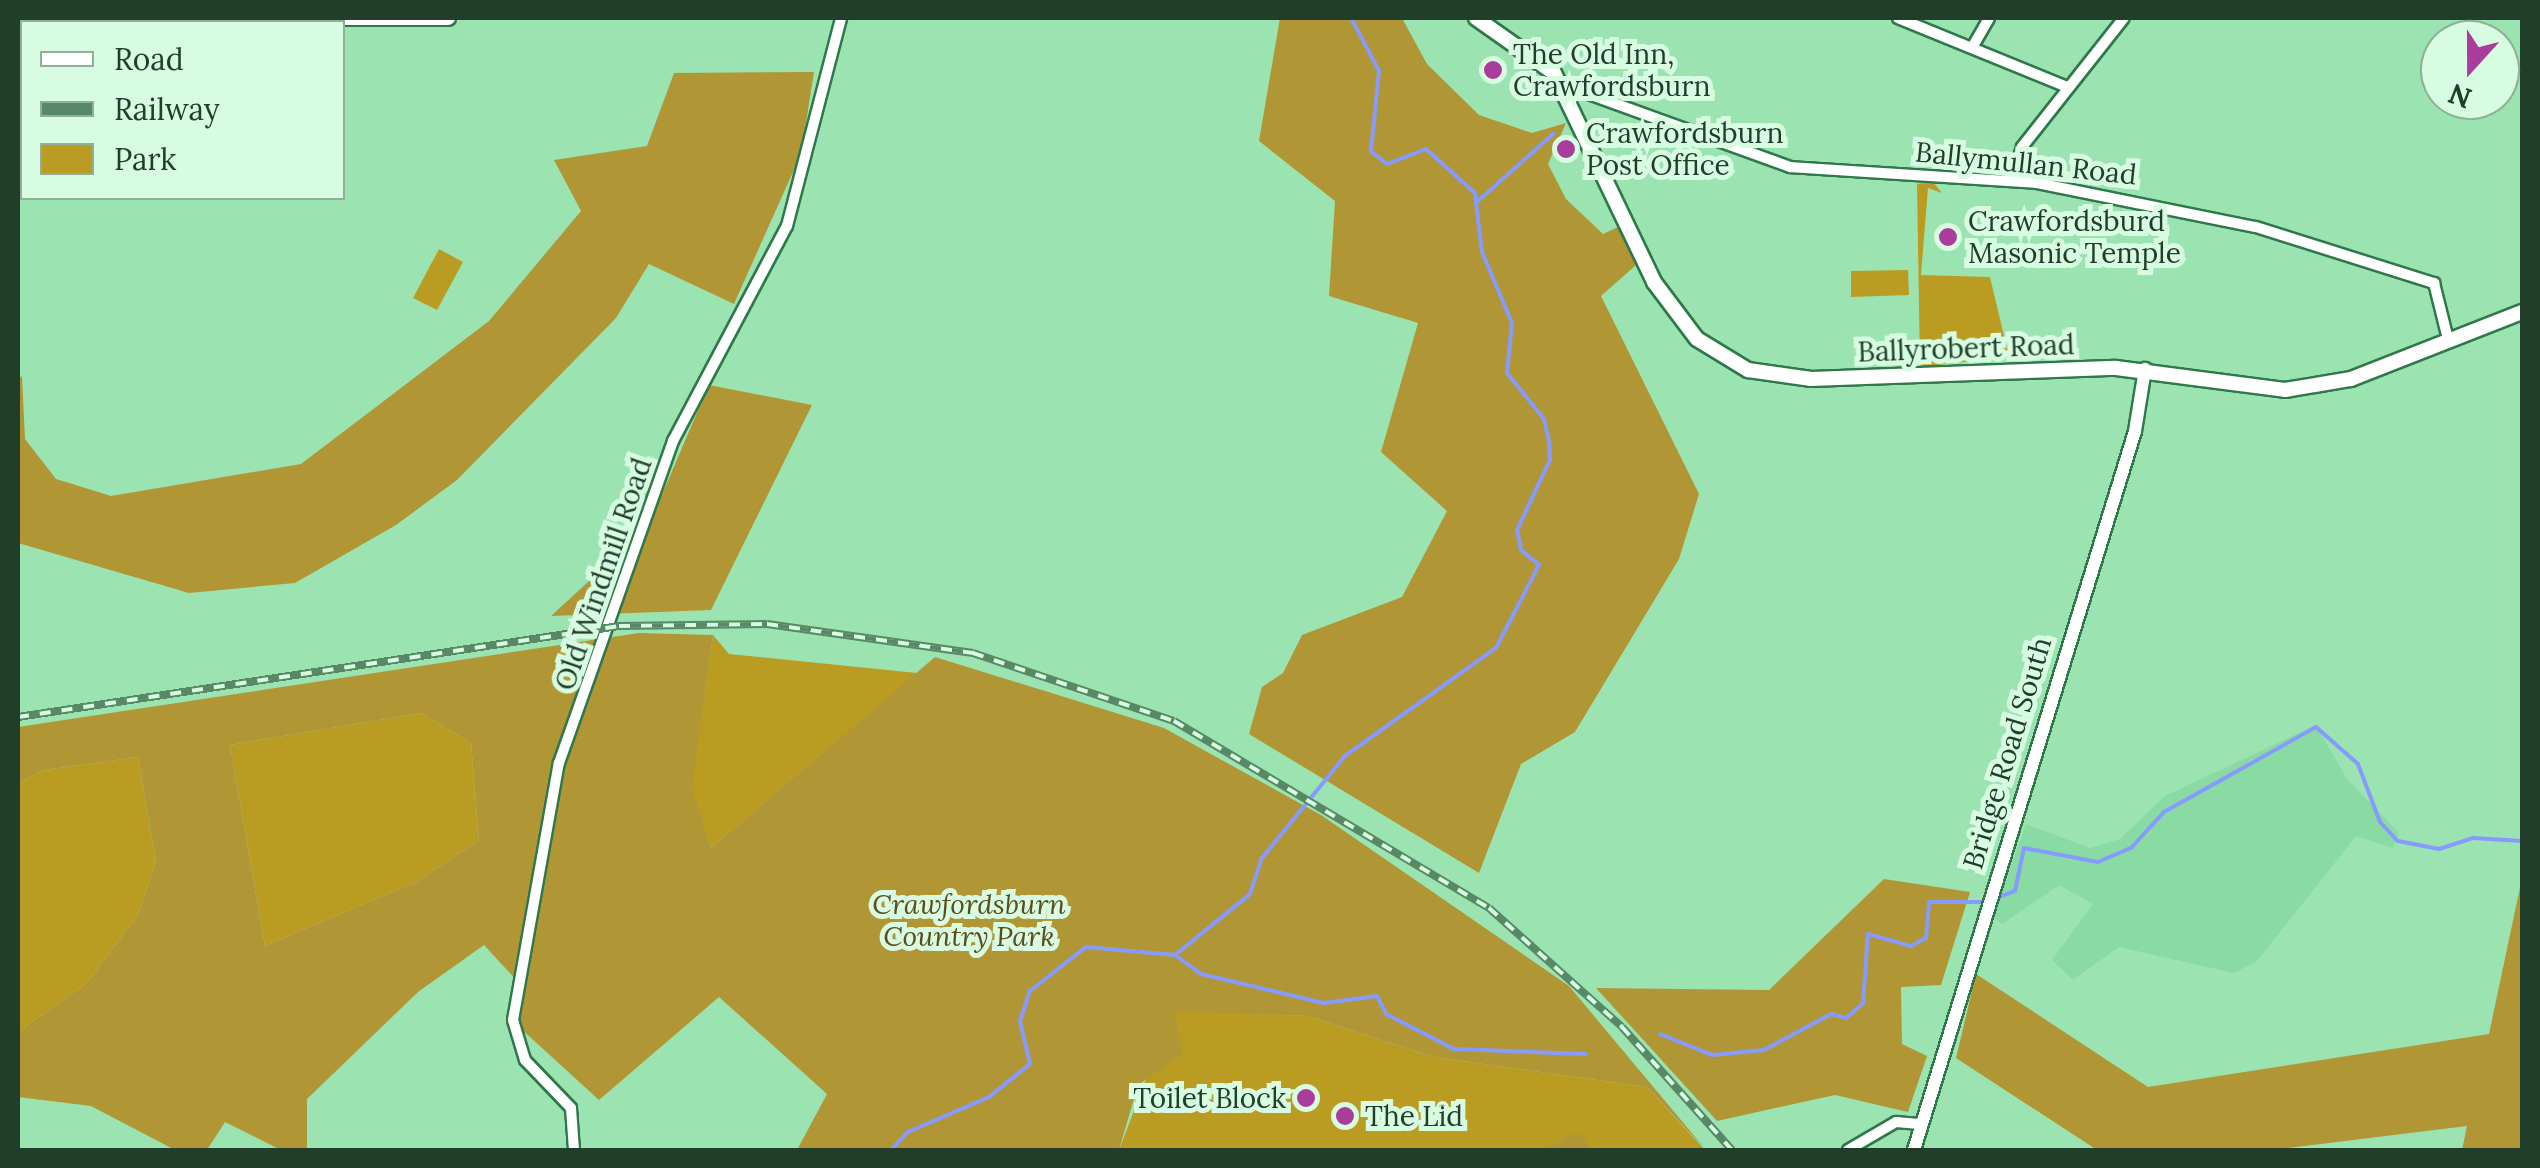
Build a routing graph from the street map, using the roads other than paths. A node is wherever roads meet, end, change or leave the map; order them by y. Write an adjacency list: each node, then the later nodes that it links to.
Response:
1 (317, 18): 2 (main road)
2 (448, 18)
3 (840, 18): 16 (street, Old Windmill Road)
4 (1476, 18): 9 (main road)
5 (1898, 18): 8 (street)
6 (1989, 18): 8 (street)
7 (2124, 18): 10 (street)
8 (1973, 46): 10 (street)
9 (1561, 84): 11 (street, Ballymullan Road); 14 (main road, Ballyrobert Road)
10 (2067, 87): 11 (street)
11 (2012, 180): 13 (street, Ballymullan Road)
12 (2522, 312): 13 (main road, Ballyrobert Road)
13 (2448, 339): 14 (main road, Ballyrobert Road)
14 (2145, 369): 15 (street, Bridge Road South)
15 (1919, 1124): 17 (street); 18 (street, Bridge Road South)
16 (574, 1150)
17 (1848, 1150)
18 (1914, 1150)

